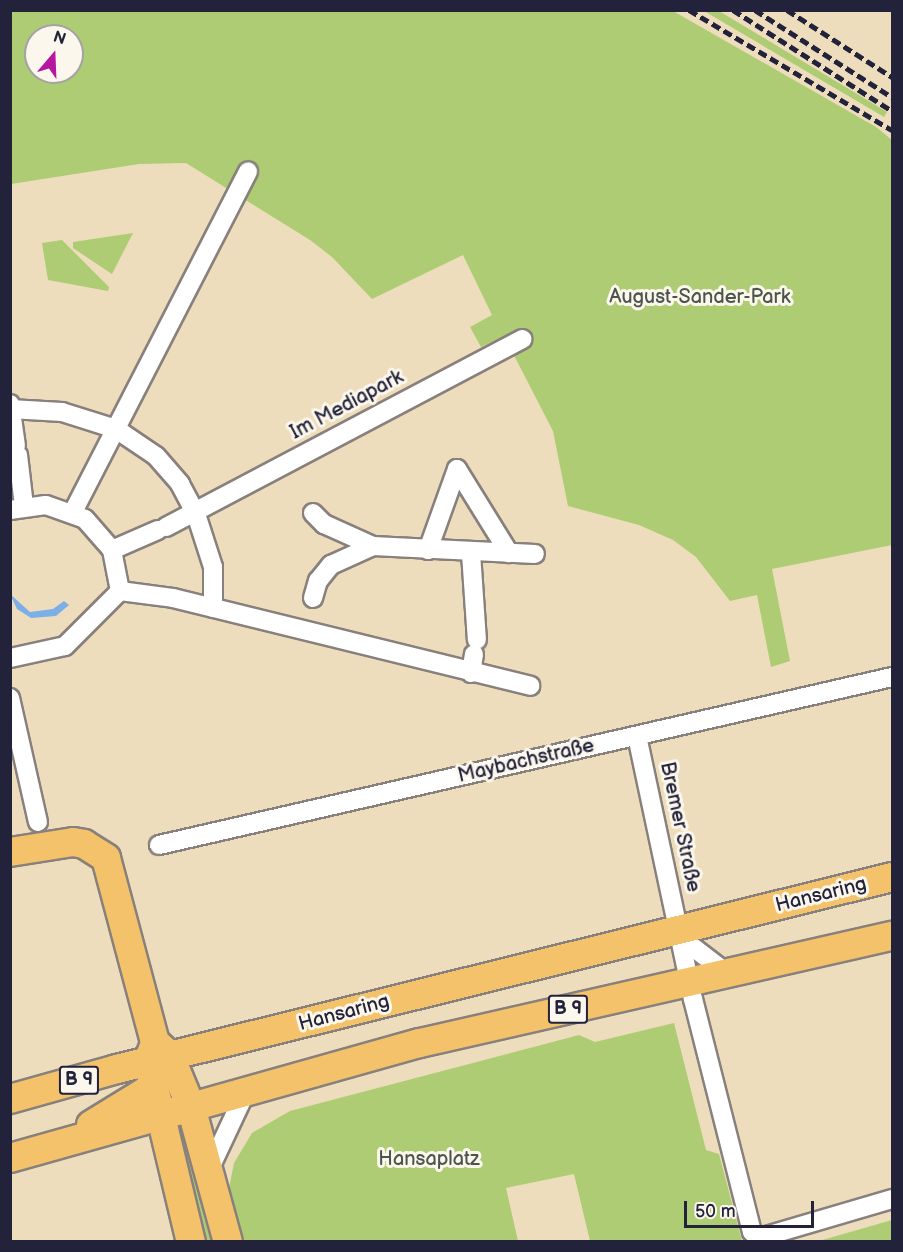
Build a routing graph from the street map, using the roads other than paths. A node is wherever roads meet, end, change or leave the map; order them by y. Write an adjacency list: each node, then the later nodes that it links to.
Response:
1 (248, 171): 5 (street)
2 (522, 339): 9 (street, Im Mediapark)
3 (10, 404): 4 (street)
4 (11, 409): 5 (street); 6 (street)
5 (116, 429): 7 (street); 9 (street)
6 (17, 508): 7 (street)
7 (73, 512): 11 (street)
8 (313, 513): 10 (street)
9 (196, 514): 11 (street, Im Mediapark); 17 (street)
10 (373, 546): 12 (street); 18 (street)
11 (112, 550): 16 (street)
12 (428, 550): 13 (street); 14 (street)
13 (471, 553): 14 (street); 19 (street)
14 (509, 553): 15 (street)
15 (535, 554)
16 (120, 591): 17 (street); 20 (street)
17 (213, 608): 18 (street)
18 (309, 614): 19 (street)
19 (474, 656): 22 (street)
20 (10, 658)
21 (892, 677): 24 (street, Maybachstraße)
22 (530, 686)
23 (10, 698): 25 (street)
24 (637, 736): 26 (street, Maybachstraße); 29 (street, Bremer Straße)
25 (38, 822)
26 (159, 845)
27 (10, 852): 33 (main road)
28 (892, 877): 29 (main road, Hansaring / B 9)
29 (680, 933): 31 (street); 32 (street); 33 (main road, Hansaring / B 9)
30 (892, 936): 31 (main road, B 9)
31 (728, 974): 32 (main road, B 9)
32 (690, 981): 34 (main road, B 9); 41 (street)
33 (165, 1061): 35 (main road, Hansaring / B 9); 36 (main road); 37 (main road); 38 (main road, B 9)
34 (246, 1091): 36 (main road, B 9); 40 (street)
35 (10, 1099)
36 (191, 1107): 37 (main road, B 9); 40 (main road)
37 (162, 1116): 38 (main road, B 9); 42 (main road)
38 (46, 1147): 39 (main road, B 9)
39 (10, 1158)
40 (210, 1168): 43 (main road)
41 (892, 1199)
42 (191, 1242)
43 (228, 1242)

